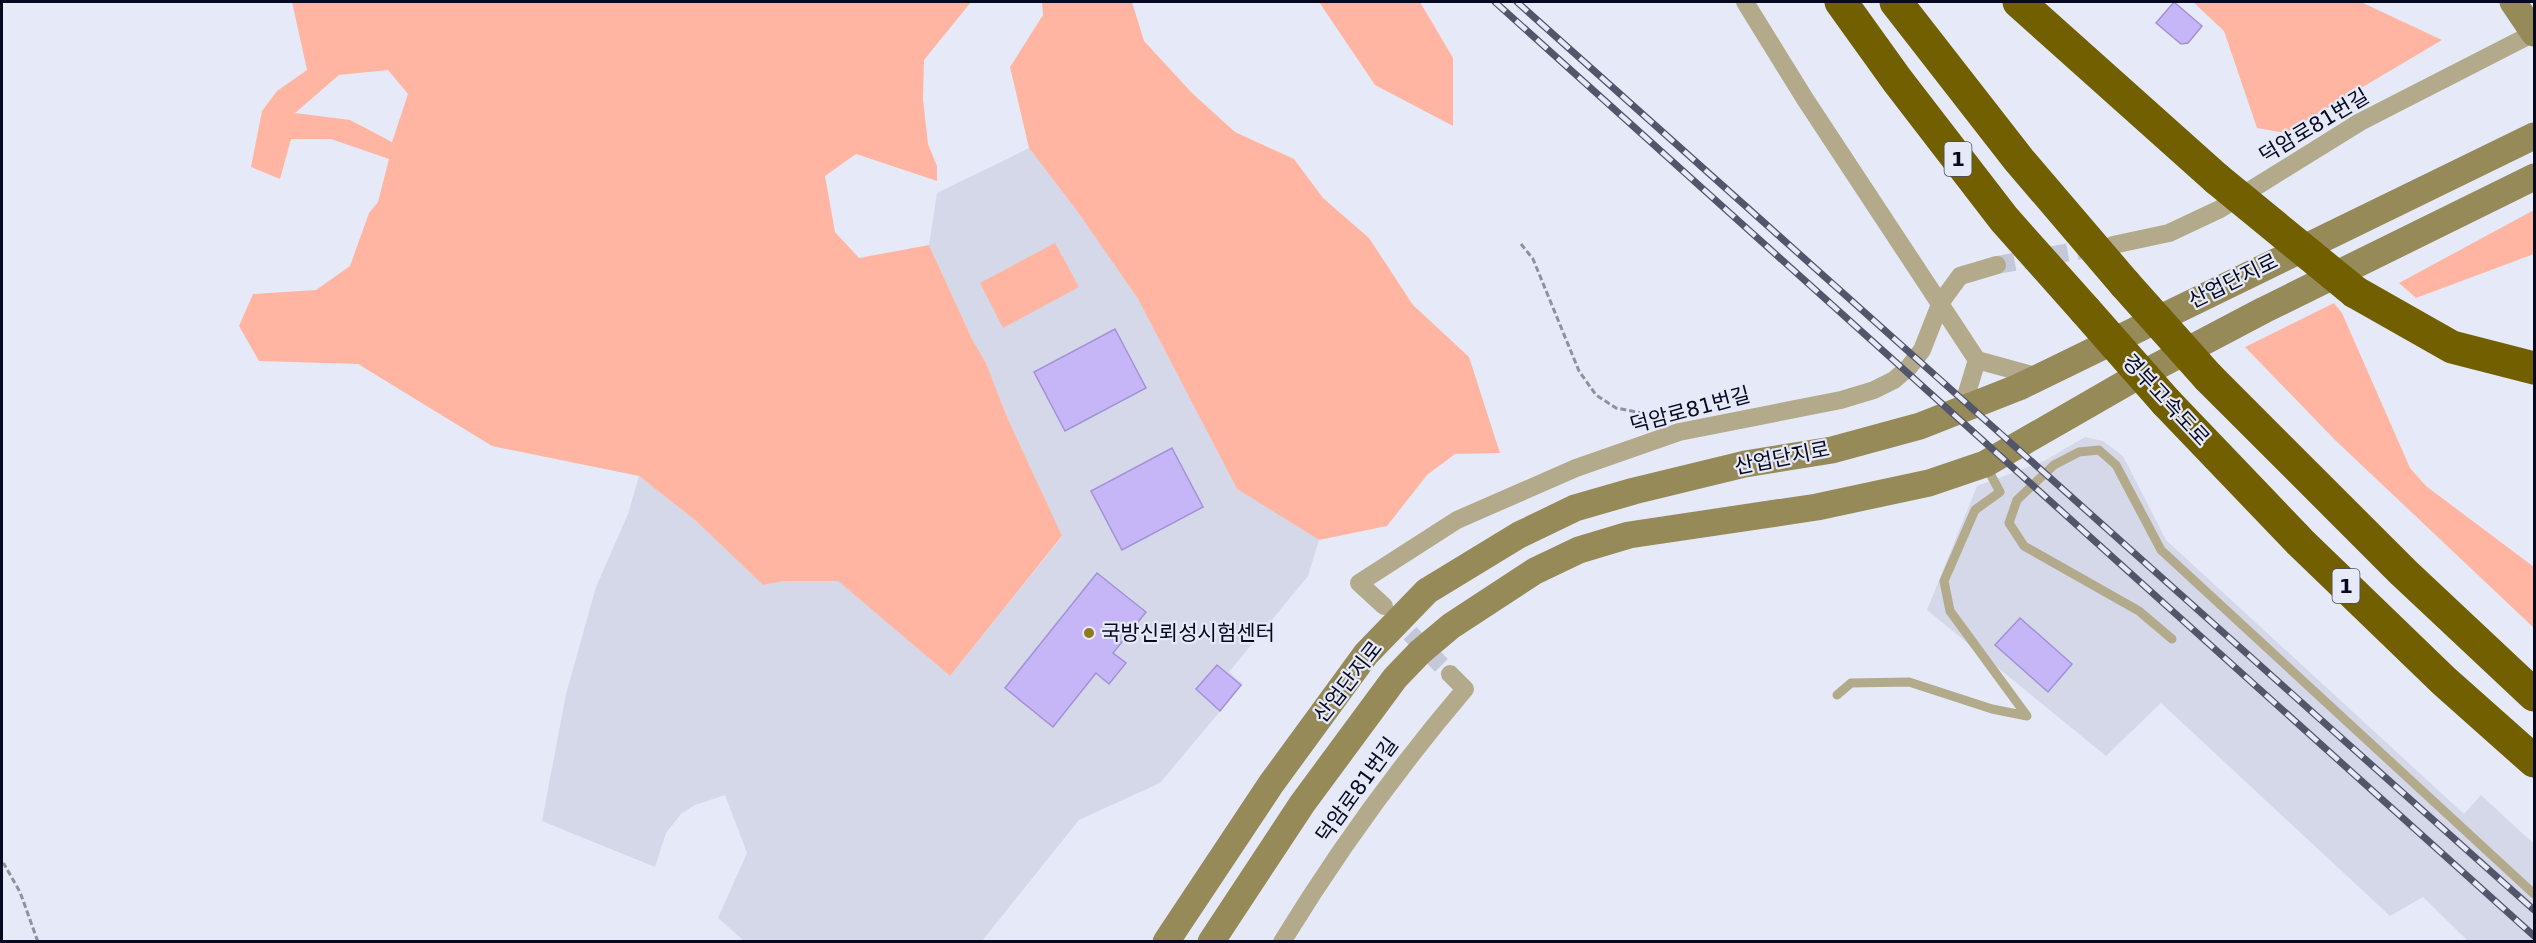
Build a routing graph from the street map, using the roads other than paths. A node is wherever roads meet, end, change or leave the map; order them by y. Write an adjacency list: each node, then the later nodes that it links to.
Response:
1 (1745, 2): 11 (street)
2 (1841, 2): 24 (highway, 경부고속도로 / 1, bridge)
3 (1896, 2): 23 (highway, 1, bridge)
4 (2019, 2): 13 (highway, bridge)
5 (2513, 2): 6 (main road)
6 (2534, 33): 9 (street, 덕암로81번길)
7 (2535, 136): 14 (main road, 산업단지로)
8 (2535, 177): 16 (main road, 산업단지로)
9 (2113, 245)
10 (1997, 265): 11 (street, 덕암로81번길)
11 (1941, 302): 12 (street); 19 (street, 덕암로81번길)
12 (1977, 360): 14 (street); 15 (street)
13 (2535, 368)
14 (2038, 377): 15 (main road, 산업단지로)
15 (1962, 409): 26 (main road, 산업단지로)
16 (1985, 464): 17 (lane); 27 (main road, 산업단지로)
17 (2000, 492): 18 (lane); 22 (lane)
18 (2017, 500): 20 (lane); 25 (lane)
19 (1384, 606)
20 (2172, 639)
21 (1450, 674): 28 (street, 덕암로81번길)
22 (1837, 695)
23 (2535, 695)
24 (2535, 760)
25 (2535, 894)
26 (1166, 942)
27 (1211, 942)
28 (1282, 942)

